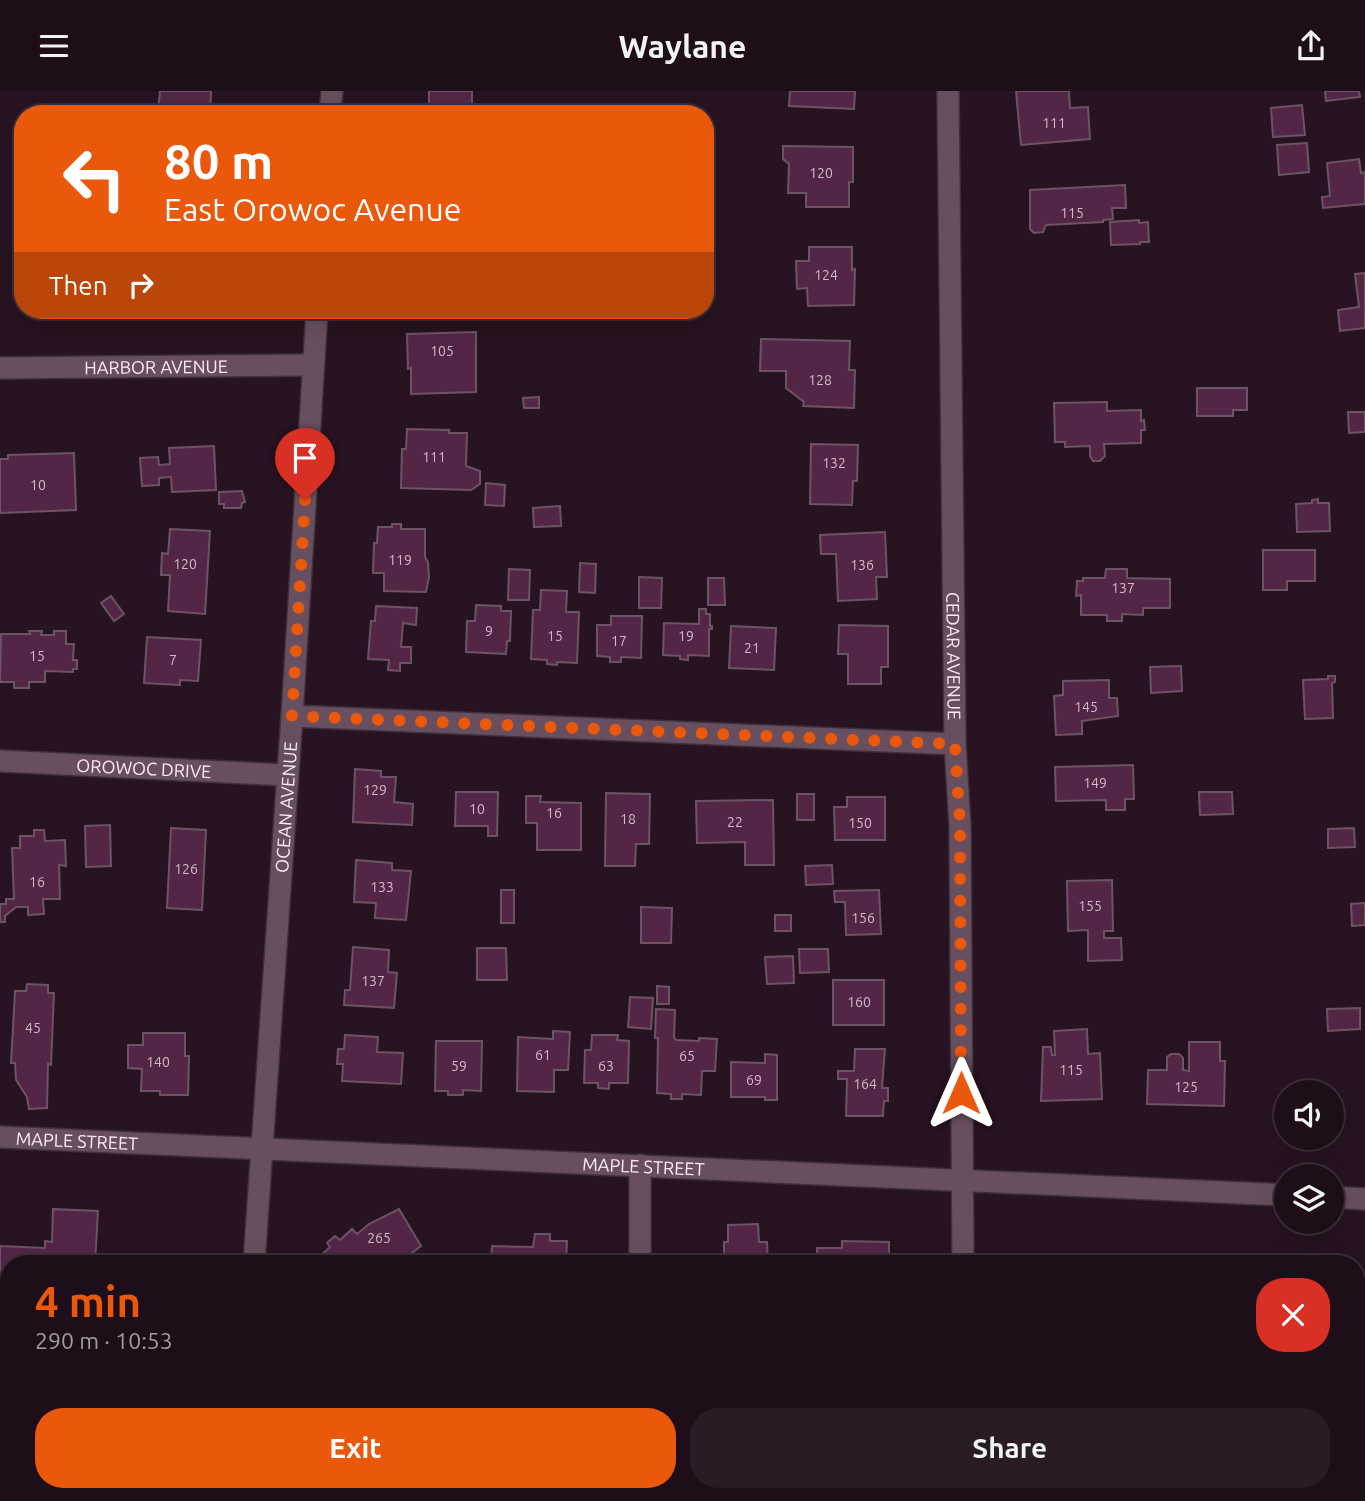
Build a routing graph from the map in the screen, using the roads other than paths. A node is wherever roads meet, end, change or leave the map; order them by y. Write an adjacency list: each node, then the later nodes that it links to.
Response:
1 (948, 91): 6 (street, CEDAR AVENUE)
2 (316, 319): 3 (street, OCEAN AVENUE)
3 (313, 365): 4 (street, HARBOR AVENUE); 5 (street, OCEAN AVENUE)
4 (0, 368)
5 (292, 716): 6 (street); 8 (street, OCEAN AVENUE)
6 (955, 744): 12 (street, CEDAR AVENUE)
7 (0, 761): 8 (street, OROWOC DRIVE)
8 (286, 775): 10 (street, OCEAN AVENUE)
9 (0, 1137): 10 (street, MAPLE STREET)
10 (262, 1148): 11 (street, MAPLE STREET); 16 (street, OCEAN AVENUE)
11 (640, 1165): 12 (street, MAPLE STREET); 17 (street)
12 (962, 1179): 13 (street, MAPLE STREET); 18 (street, CEDAR AVENUE)
13 (1274, 1194)
14 (1344, 1198): 15 (street)
15 (1365, 1199)
16 (255, 1255)
17 (640, 1255)
18 (963, 1255)

